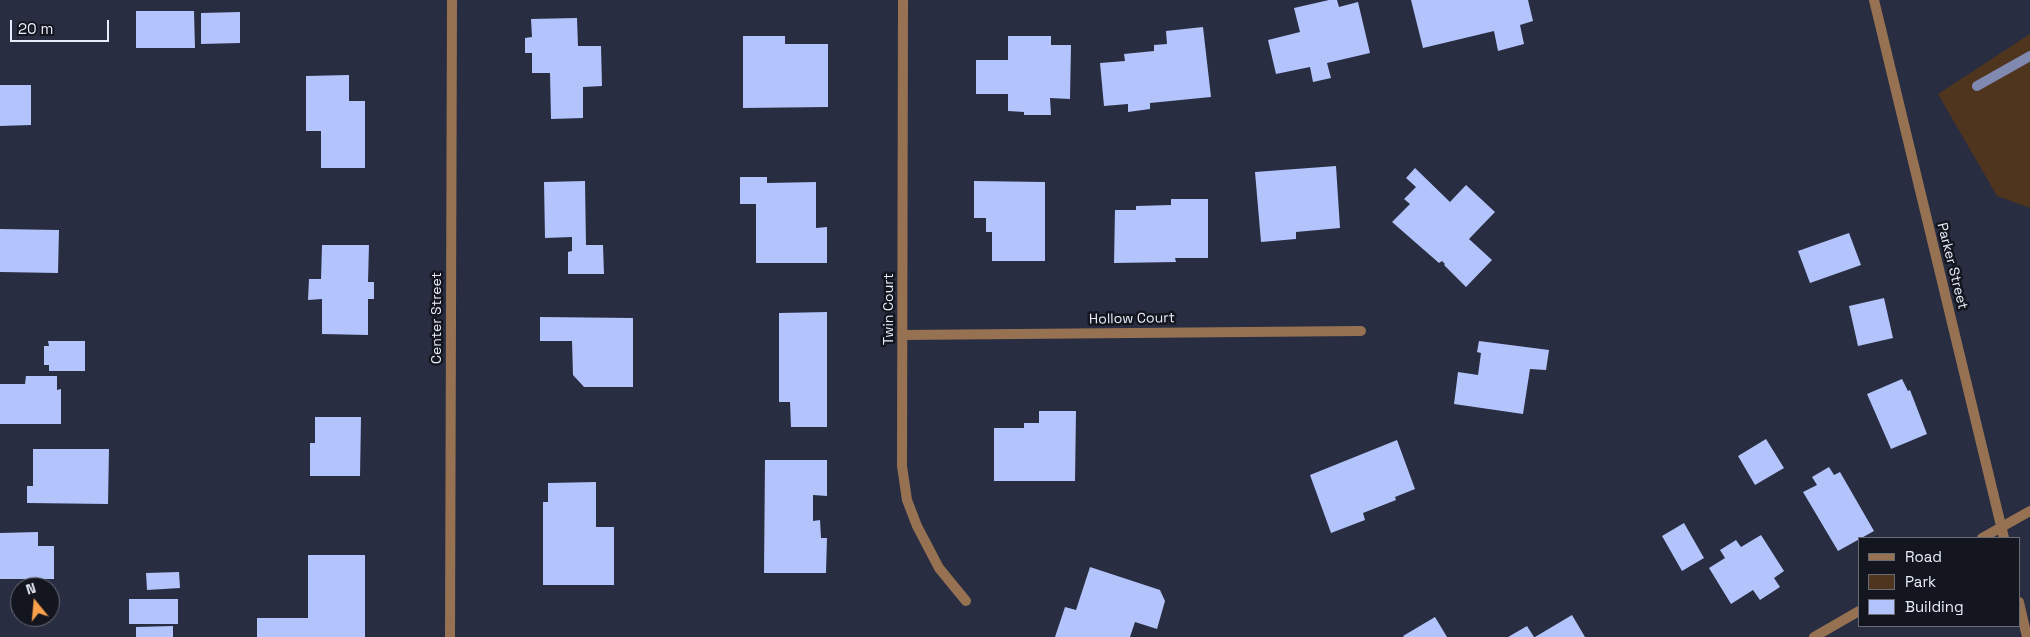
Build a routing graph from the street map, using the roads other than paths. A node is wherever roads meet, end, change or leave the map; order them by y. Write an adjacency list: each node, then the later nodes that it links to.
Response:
1 (452, 0): 13 (street, Center Street)
2 (903, 0): 5 (street, Twin Court)
3 (1874, 0): 7 (street, Parker Street)
4 (1362, 331): 5 (street, Hollow Court)
5 (902, 336): 10 (street, Twin Court)
6 (2030, 511): 7 (street)
7 (2001, 527): 8 (street); 9 (street, Parker Street)
8 (1984, 537)
9 (2004, 537)
10 (966, 601)
11 (2020, 606): 15 (street)
12 (1858, 612): 14 (street)
13 (450, 637)
14 (1814, 637)
15 (2027, 637)

